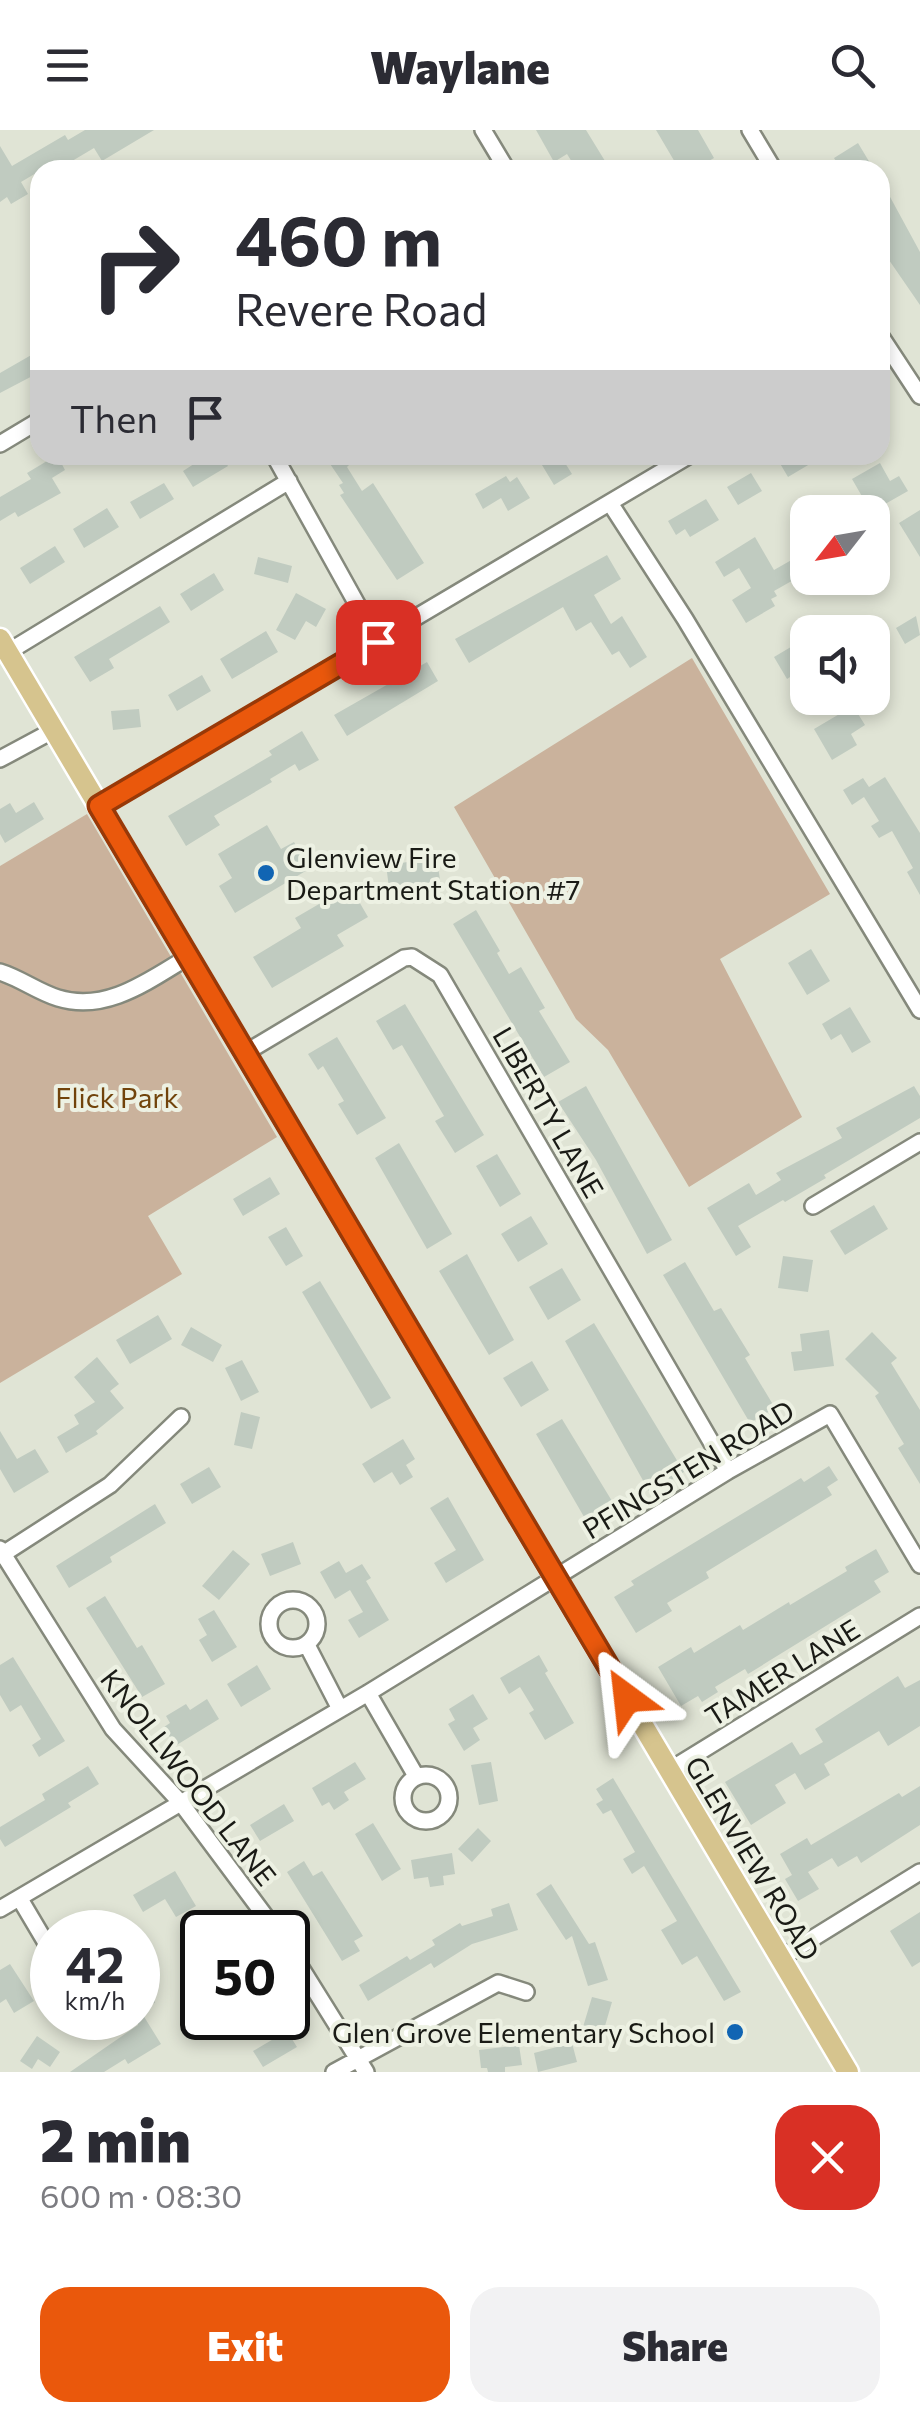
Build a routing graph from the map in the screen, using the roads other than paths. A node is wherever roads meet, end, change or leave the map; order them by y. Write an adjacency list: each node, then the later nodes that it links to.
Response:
1 (483, 130): 3 (street)
2 (750, 130): 4 (street)
3 (501, 160)
4 (768, 160)
5 (890, 350): 6 (street)
6 (918, 388)
7 (30, 426): 8 (street)
8 (0, 444)
9 (280, 465): 11 (street)
10 (669, 465): 12 (street)
11 (289, 481): 13 (street); 14 (street)
12 (610, 503): 13 (street); 20 (street)
13 (378, 642): 17 (street)
14 (4, 645): 15 (main road, GLENVIEW ROAD)
15 (54, 730): 16 (street); 17 (main road, GLENVIEW ROAD)
16 (0, 759)
17 (99, 806): 18 (main road, GLENVIEW ROAD)
18 (188, 957): 19 (street); 21 (main road, GLENVIEW ROAD)
19 (0, 972)
20 (920, 1010)
21 (245, 1054): 25 (street, LIBERTY LANE); 28 (main road, GLENVIEW ROAD)
22 (920, 1142): 23 (street)
23 (813, 1206)
24 (182, 1416): 26 (street)
25 (728, 1470): 27 (street, PFINGSTEN ROAD); 28 (street, PFINGSTEN ROAD)
26 (1, 1553): 35 (street, KNOLLWOOD LANE)
27 (920, 1564)
28 (556, 1578): 31 (street, PFINGSTEN ROAD); 33 (main road, GLENVIEW ROAD)
29 (920, 1616): 33 (street, TAMER LANE)
30 (306, 1645): 32 (street)
31 (368, 1693): 32 (street, PFINGSTEN ROAD); 34 (street)
32 (340, 1709): 35 (street, PFINGSTEN ROAD)
33 (670, 1770): 41 (main road, GLENVIEW ROAD)
34 (416, 1776)
35 (181, 1803): 37 (street, PFINGSTEN ROAD); 39 (street, KNOLLWOOD LANE)
36 (920, 1872): 41 (street)
37 (20, 1898): 38 (street, PFINGSTEN ROAD); 40 (street)
38 (0, 1908)
39 (261, 1910)
40 (30, 1915)
41 (781, 1958): 46 (main road, GLENVIEW ROAD)
42 (310, 1982): 44 (street)
43 (526, 1992): 44 (street)
44 (361, 2064): 45 (street)
45 (334, 2072)
46 (848, 2072)

